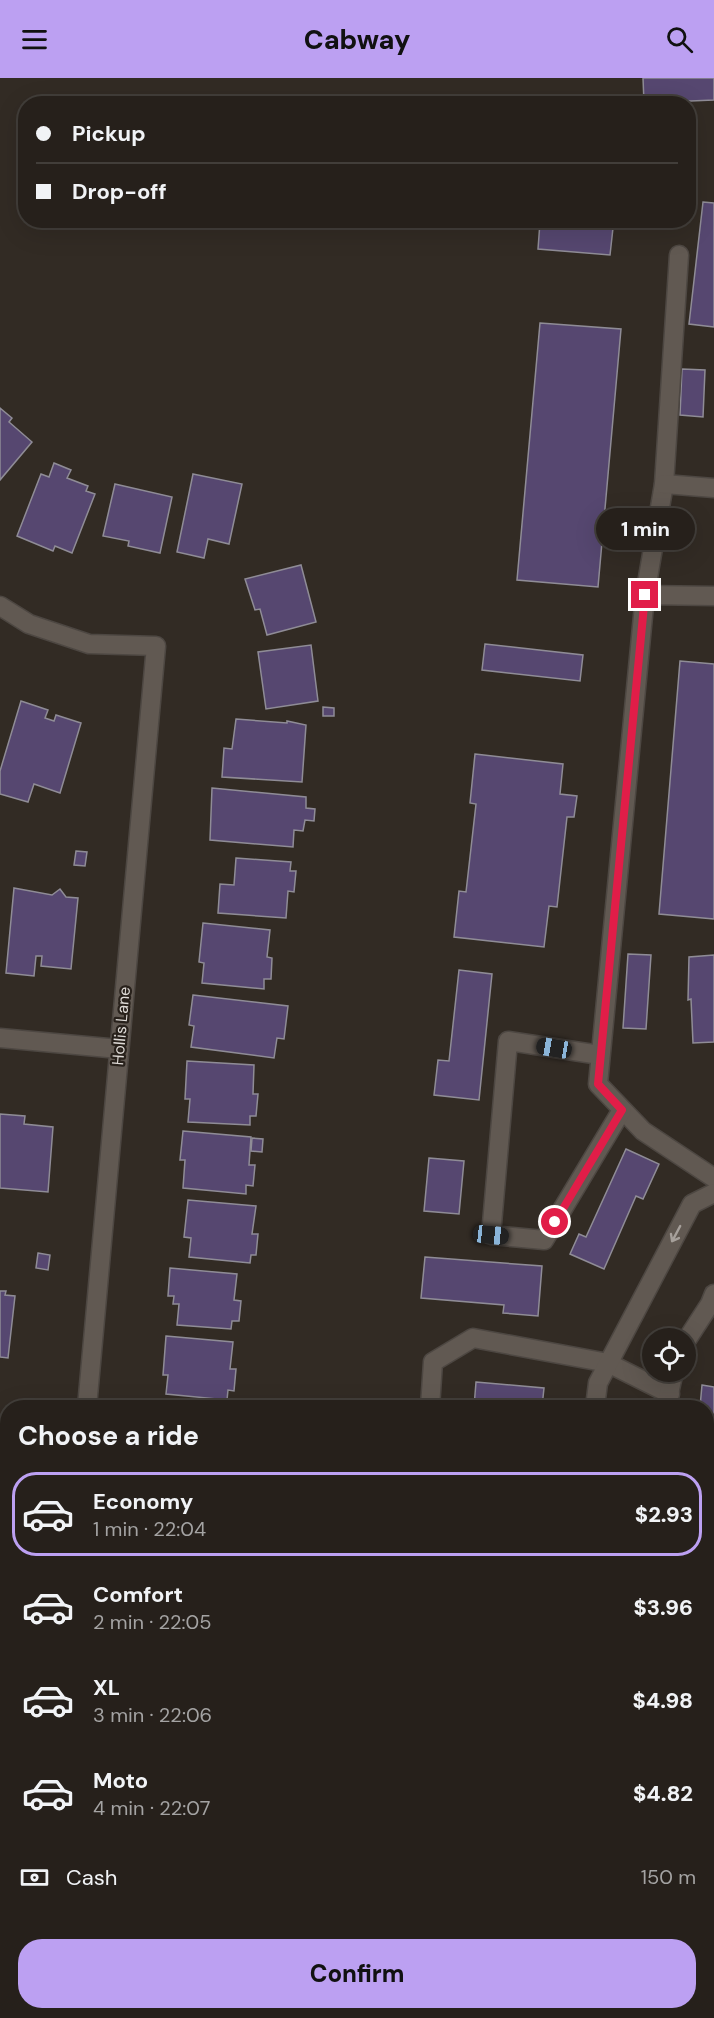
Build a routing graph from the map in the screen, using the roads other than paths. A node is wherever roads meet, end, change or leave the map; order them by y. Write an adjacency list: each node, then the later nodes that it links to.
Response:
1 (679, 255): 2 (street)
2 (664, 484): 3 (street); 4 (street)
3 (714, 488)
4 (645, 595): 5 (street); 9 (street)
5 (714, 596)
6 (0, 606): 8 (street, Hollis Lane)
7 (0, 1038): 8 (street)
8 (119, 1048): 17 (street, Hollis Lane)
9 (600, 1055): 10 (street); 10 (street)
10 (622, 1110): 11 (street)
11 (714, 1178)
12 (714, 1193): 15 (street, one-way to 15)
13 (713, 1301): 14 (street)
14 (695, 1328)
15 (608, 1363): 18 (street); 19 (street); 20 (street)
16 (672, 1382): 20 (street)
17 (88, 1400)
18 (430, 1400)
19 (597, 1400)
20 (668, 1400)

